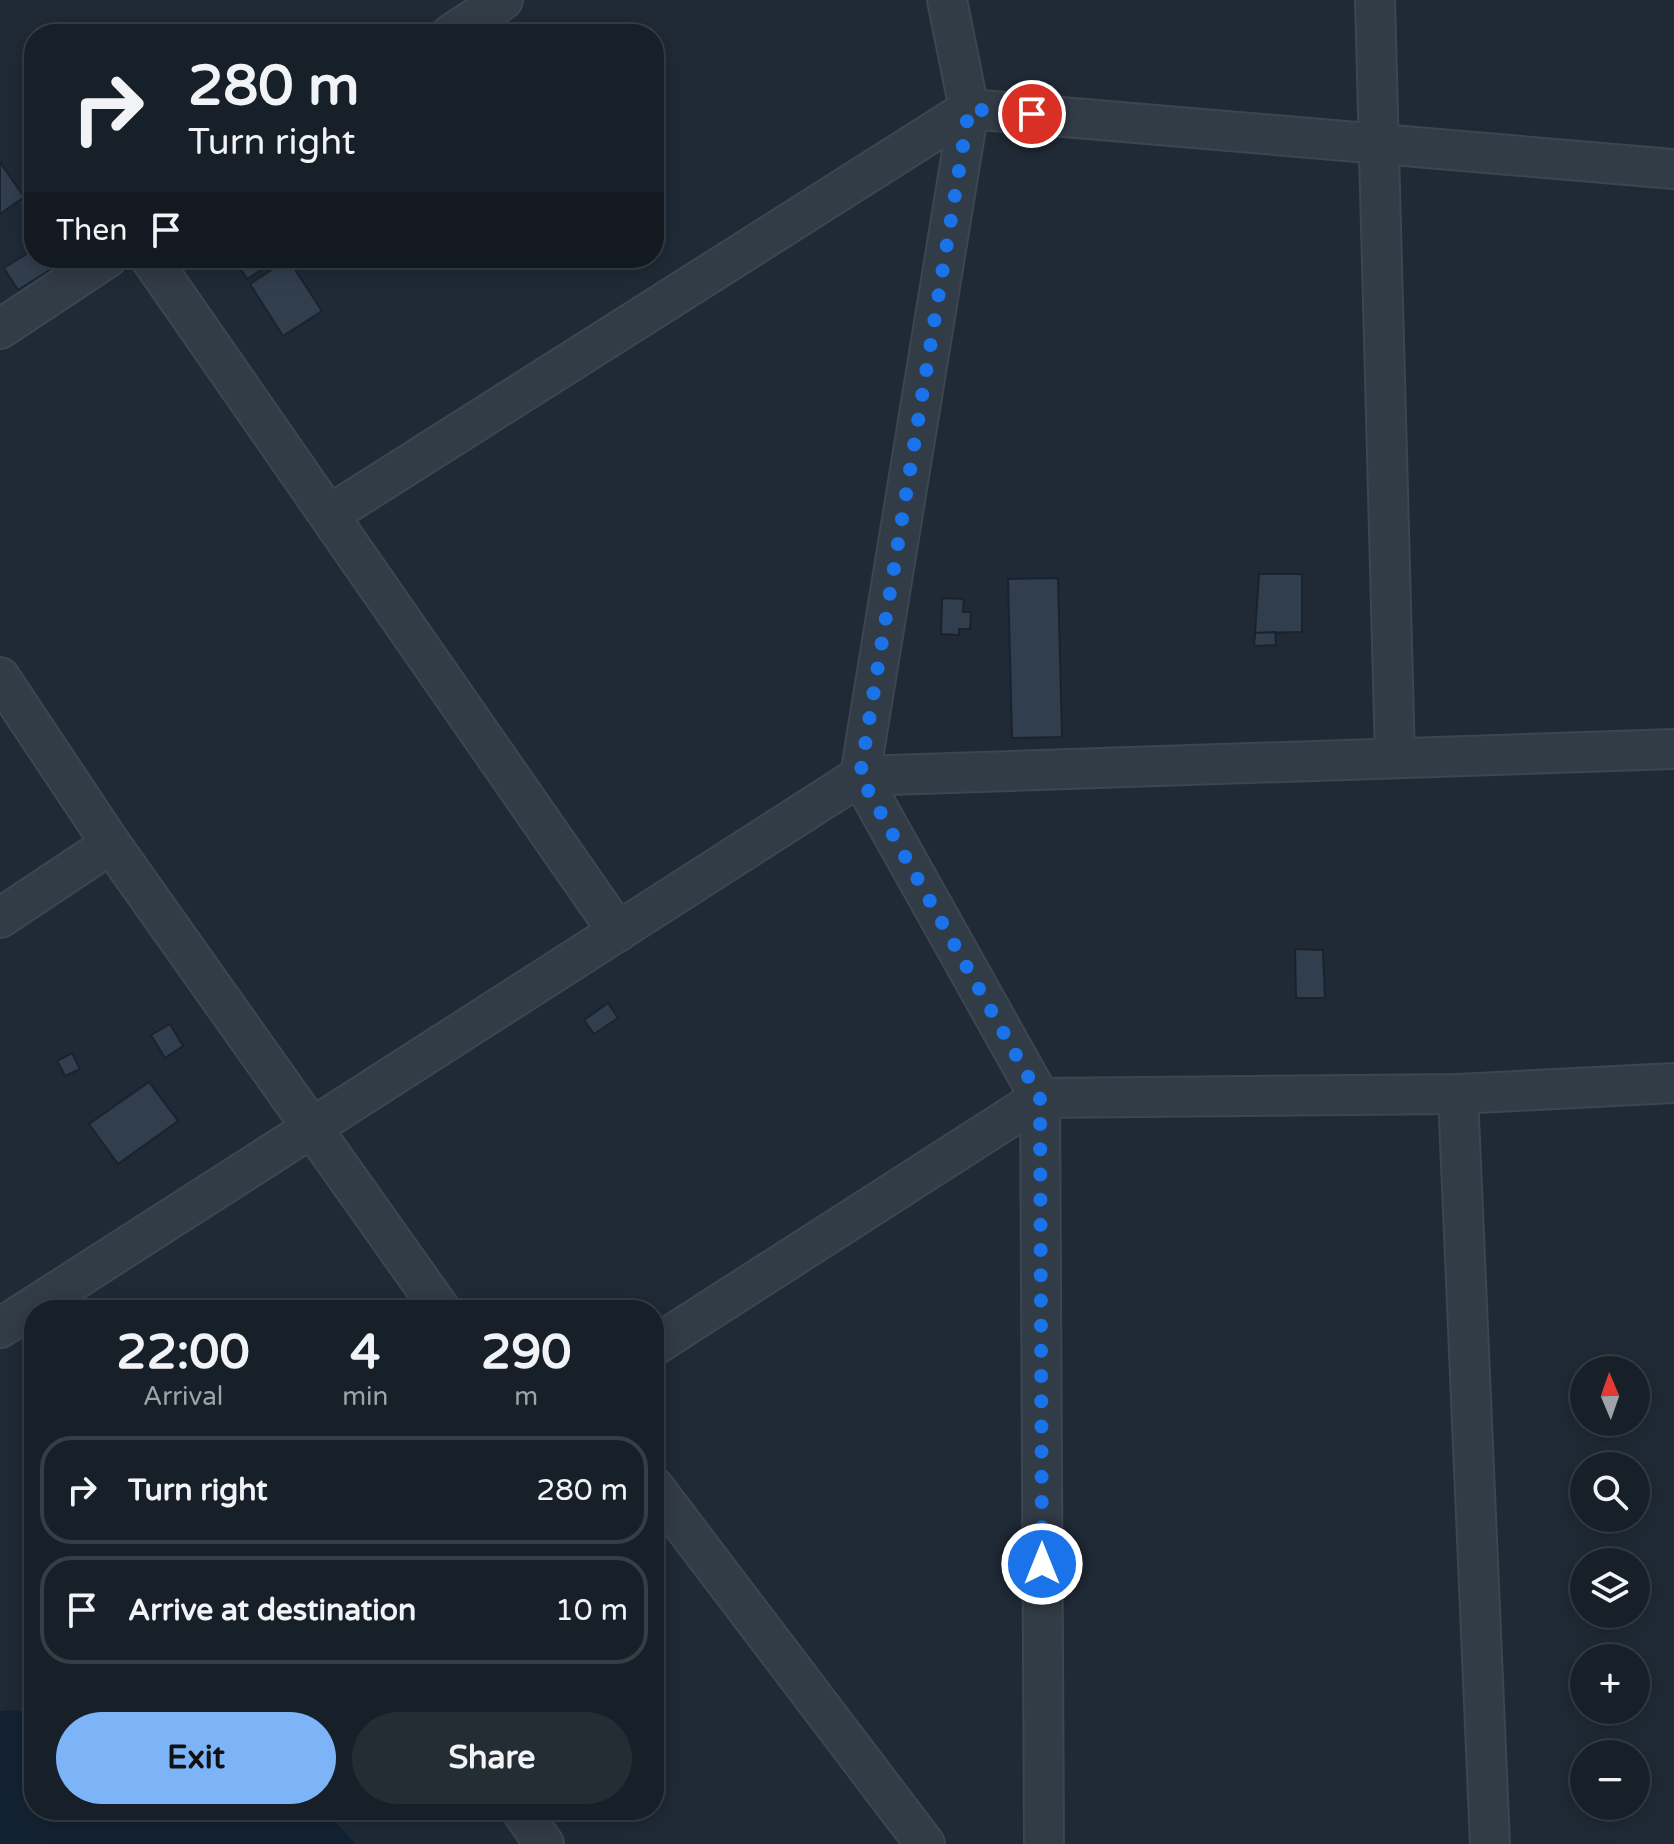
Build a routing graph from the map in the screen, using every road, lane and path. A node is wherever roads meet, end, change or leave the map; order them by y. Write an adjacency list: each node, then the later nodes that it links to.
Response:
1 (503, 0): 4 (street)
2 (947, 0): 5 (street)
3 (1375, 0): 6 (street)
4 (466, 24)
5 (969, 109): 6 (street); 11 (street); 15 (street)
6 (1379, 144): 7 (street); 14 (street)
7 (1674, 169)
8 (92, 268): 10 (street)
9 (157, 268): 11 (street)
10 (0, 329)
11 (329, 515): 18 (street)
12 (0, 677): 16 (street)
13 (1674, 749): 14 (street)
14 (1395, 758): 15 (street)
15 (860, 776): 18 (street); 21 (street)
16 (111, 844): 17 (street); 22 (street)
17 (0, 918)
18 (618, 932): 22 (street)
19 (1674, 1083): 20 (street)
20 (1458, 1094): 21 (street); 33 (street)
21 (1040, 1098): 27 (street); 32 (street)
22 (313, 1130): 23 (street); 24 (street)
23 (44, 1300)
24 (434, 1300)
25 (24, 1313): 26 (street)
26 (0, 1328)
27 (664, 1340)
28 (664, 1500): 31 (street)
29 (528, 1820): 30 (street)
30 (544, 1844)
31 (925, 1844)
32 (1044, 1844)
33 (1490, 1844)

